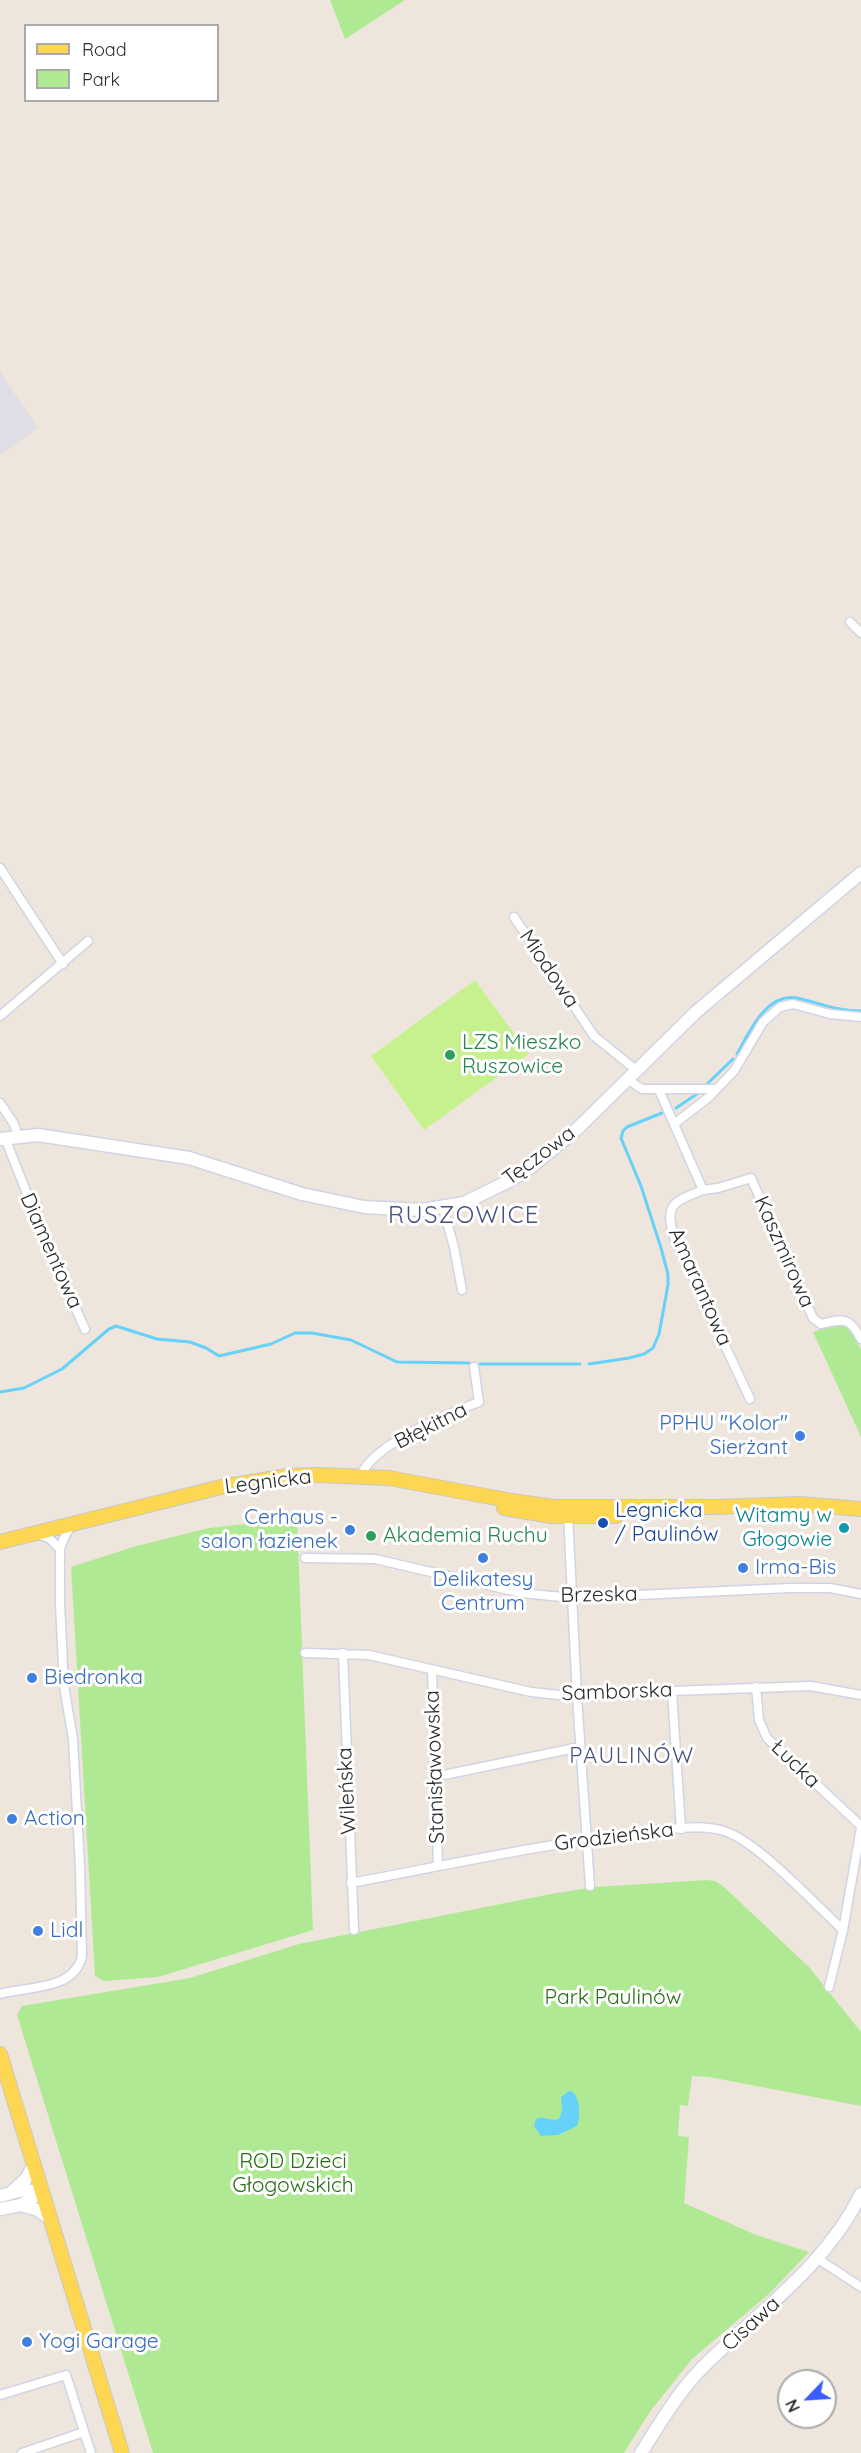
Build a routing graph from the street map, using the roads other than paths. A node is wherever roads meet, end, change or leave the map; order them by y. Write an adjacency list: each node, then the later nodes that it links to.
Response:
1 (850, 622): 2 (street)
2 (861, 633)
3 (0, 868): 7 (street)
4 (859, 878): 10 (street, Tęczowa)
5 (514, 917): 10 (street, Miodowa)
6 (88, 941): 7 (street)
7 (63, 964): 8 (street)
8 (0, 1016)
9 (861, 1017): 11 (street)
10 (632, 1074): 12 (street, Miodowa); 18 (street, Tęczowa)
11 (716, 1089): 12 (street, Miodowa); 14 (street)
12 (659, 1090): 14 (street)
13 (0, 1103): 15 (street)
14 (674, 1124): 17 (street)
15 (18, 1136): 16 (street, Tęczowa); 18 (street, Tęczowa)
16 (2, 1139): 20 (street, Diamentowa)
17 (703, 1190): 21 (street, Kaszmirowa); 23 (street, Amarantowa)
18 (443, 1208): 19 (street)
19 (462, 1290)
20 (85, 1329)
21 (861, 1339)
22 (474, 1367): 24 (street, Błękitna)
23 (750, 1399)
24 (361, 1475): 26 (main road, Legnicka); 27 (main road, Legnicka)
25 (861, 1509): 26 (main road, Legnicka)
26 (568, 1512): 35 (street)
27 (75, 1526): 28 (main road, Legnicka); 29 (main road, Legnicka); 31 (street)
28 (33, 1534): 29 (street); 30 (main road, Legnicka)
29 (49, 1538): 31 (street); 32 (main road, Legnicka)
30 (0, 1542)
31 (60, 1549): 54 (street)
32 (0, 1551)
33 (305, 1558): 35 (street, Brzeska)
34 (861, 1594): 35 (street, Brzeska)
35 (572, 1598): 42 (street)
36 (305, 1653): 37 (street, Samborska)
37 (343, 1653): 38 (street, Samborska); 49 (street, Wileńska)
38 (432, 1669): 42 (street, Samborska); 44 (street, Stanisławowska)
39 (756, 1687): 40 (street, Samborska); 41 (street, Samborska); 45 (street, Łucka)
40 (672, 1691): 42 (street, Samborska); 46 (street)
41 (861, 1695)
42 (577, 1697): 43 (street)
43 (580, 1747): 44 (street); 47 (street)
44 (434, 1777): 48 (street, Stanisławowska)
45 (861, 1827): 52 (street)
46 (681, 1829): 47 (street, Grodzieńska); 52 (street, Grodzieńska)
47 (587, 1839): 48 (street, Grodzieńska); 50 (street)
48 (438, 1866): 49 (street, Grodzieńska)
49 (351, 1883): 51 (street, Wileńska)
50 (590, 1886)
51 (354, 1930)
52 (843, 1930): 53 (street)
53 (830, 1987)
54 (0, 1994)
55 (0, 2055): 56 (main road)
56 (34, 2165): 57 (main road); 58 (street)
57 (42, 2192): 58 (street); 60 (street); 62 (main road)
58 (6, 2194)
59 (861, 2194): 63 (street, Cisawa)
60 (21, 2205): 61 (street); 62 (street)
61 (0, 2209)
62 (50, 2219): 69 (main road)
63 (818, 2259): 64 (street); 70 (street, Cisawa)
64 (861, 2287)
65 (0, 2395): 66 (street)
66 (84, 2432): 67 (street); 68 (street)
67 (22, 2453)
68 (91, 2453)
69 (122, 2453)
70 (641, 2453)

